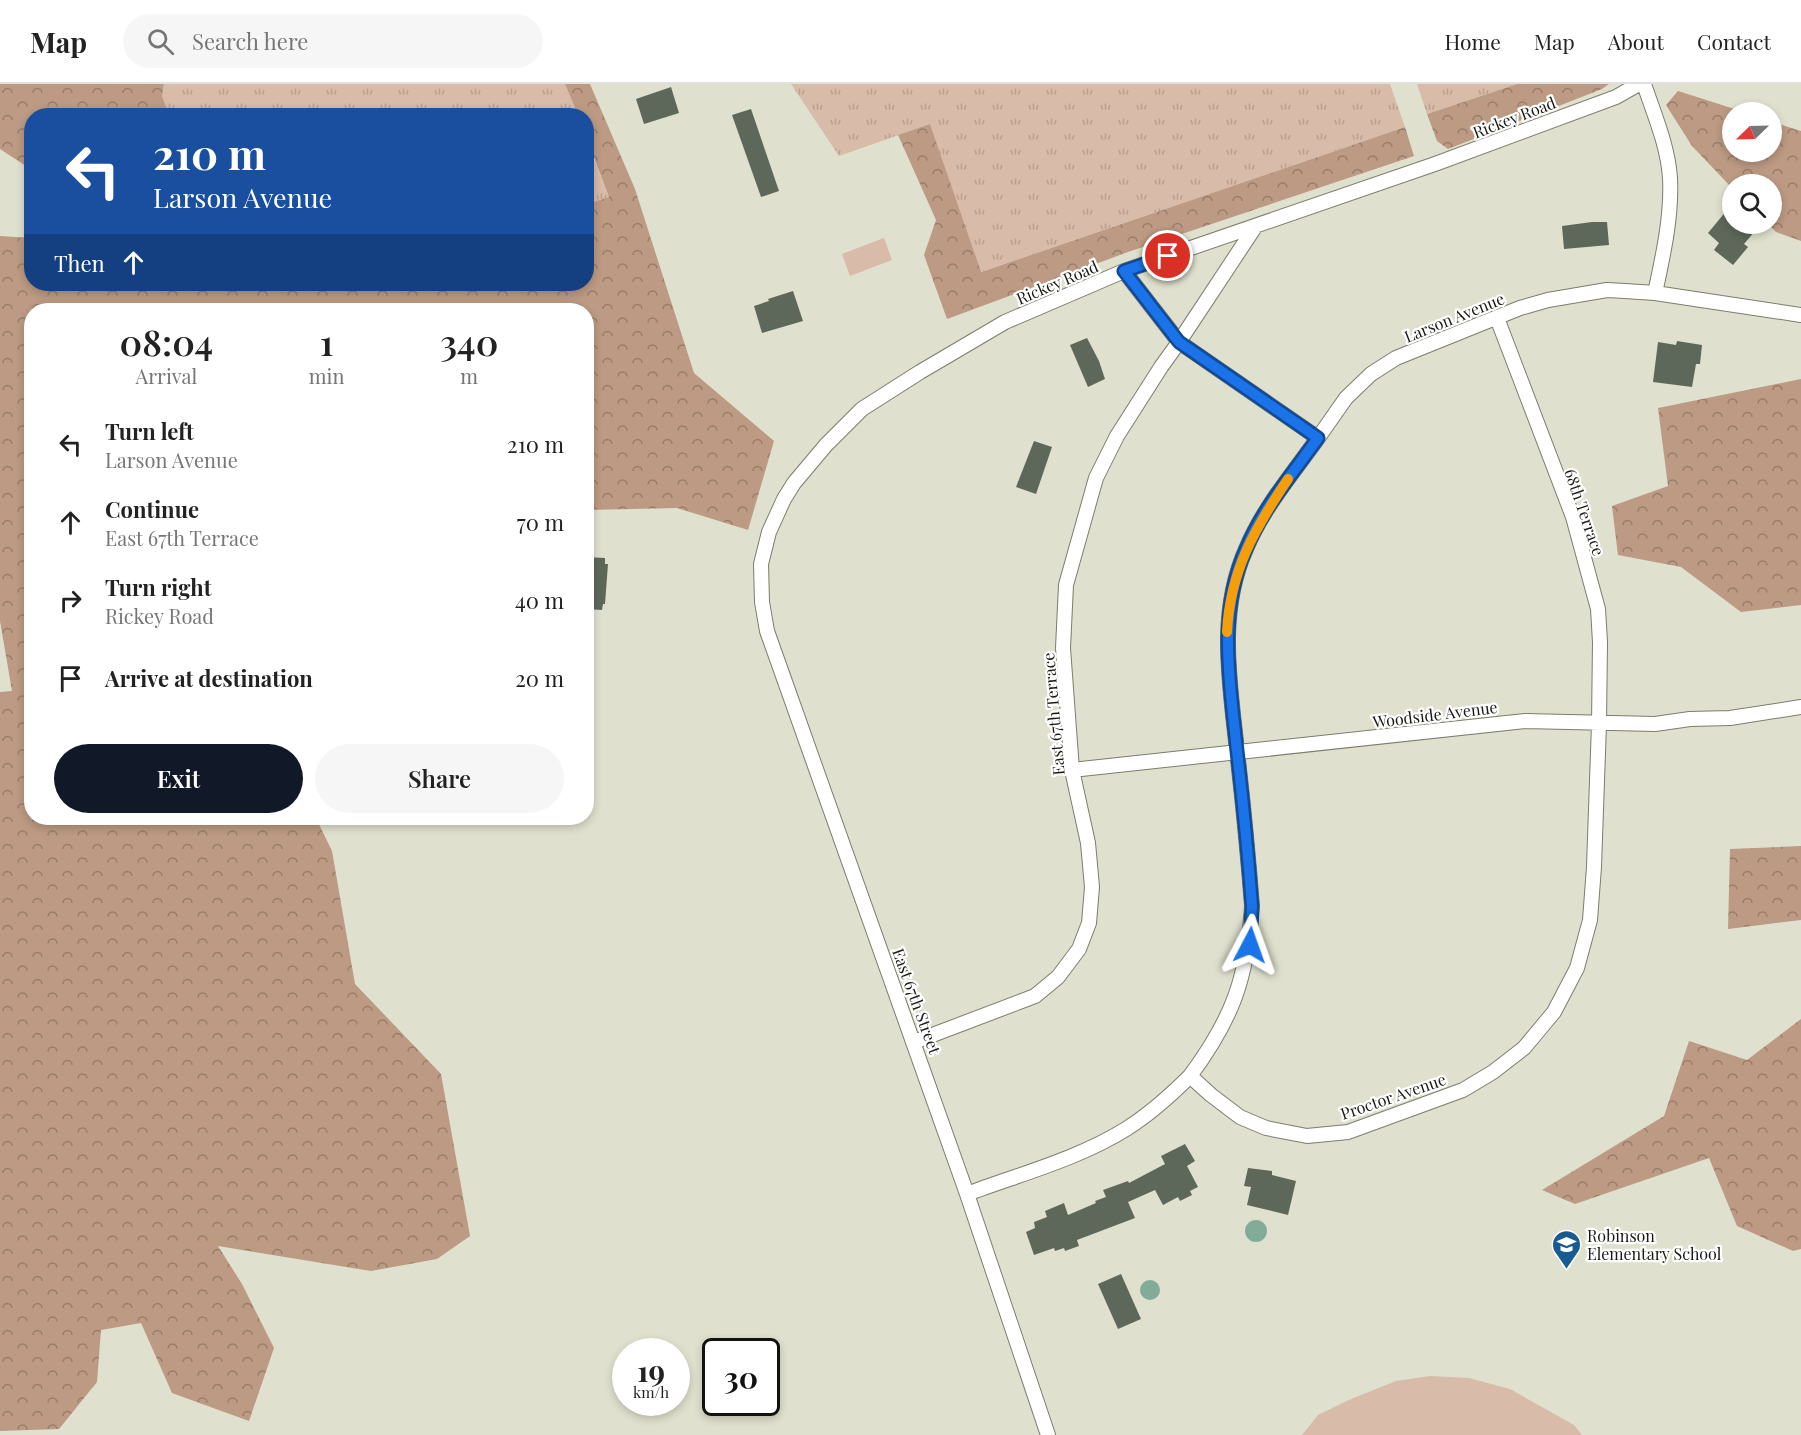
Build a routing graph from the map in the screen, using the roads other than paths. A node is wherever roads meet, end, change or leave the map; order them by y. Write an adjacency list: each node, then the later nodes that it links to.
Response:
1 (1639, 84): 3 (street, Rickey Road)
2 (1644, 84): 5 (street)
3 (1256, 227): 4 (street, Rickey Road); 8 (street, East 67th Terrace)
4 (1124, 271): 8 (street); 10 (street, Rickey Road)
5 (1655, 293): 6 (street, Larson Avenue); 7 (street, Larson Avenue)
6 (1801, 315)
7 (1497, 318): 9 (street, Larson Avenue); 12 (street, 68th Terrace)
8 (1179, 342): 9 (street); 14 (street, East 67th Terrace)
9 (1318, 438): 13 (street, Larson Avenue)
10 (760, 579): 15 (street, East 67th Street)
11 (1801, 707): 12 (street, Woodside Avenue)
12 (1599, 724): 13 (street, Woodside Avenue); 16 (street, Proctor Avenue)
13 (1237, 753): 14 (street, Woodside Avenue); 16 (street, Larson Avenue)
14 (1072, 770): 15 (street, East 67th Terrace)
15 (914, 1042): 17 (street, East 67th Street)
16 (1190, 1076): 17 (street)
17 (967, 1194): 18 (street, East 67th Street)
18 (1048, 1435)

